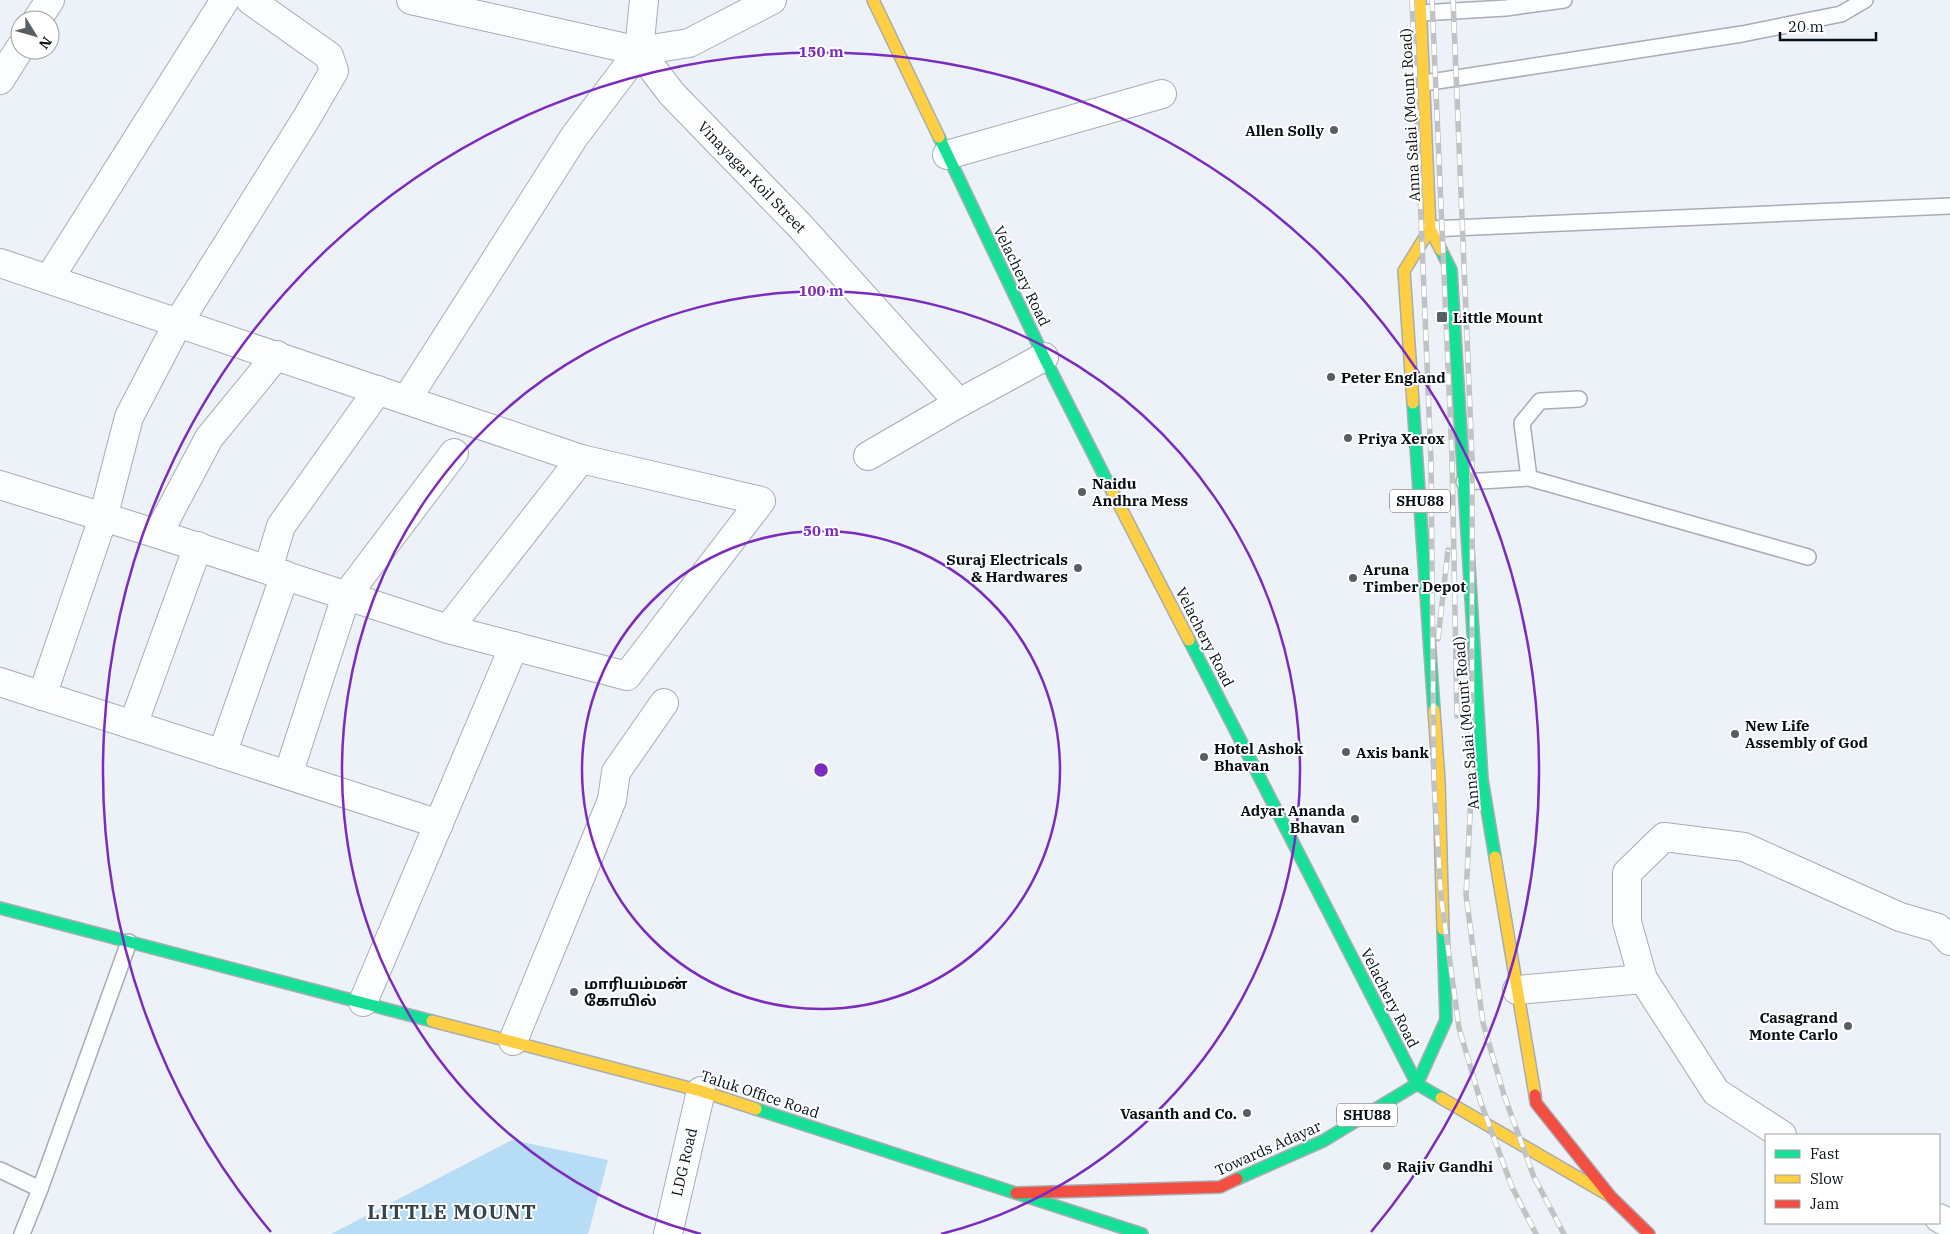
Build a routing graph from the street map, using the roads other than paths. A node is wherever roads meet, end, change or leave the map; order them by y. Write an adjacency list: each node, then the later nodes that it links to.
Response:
1 (225, 0): 19 (street)
2 (250, 0): 20 (street)
3 (411, 0): 10 (street)
4 (644, 0): 10 (street)
5 (772, 0): 10 (street)
6 (873, 0): 15 (main road, Velachery Road)
7 (1564, 0): 9 (lane)
8 (1865, 0): 13 (lane)
9 (1420, 7): 13 (main road, Anna Salai (Mount Road) / SHU88)
10 (639, 51): 24 (street); 26 (street, Vinayagar Koil Street)
11 (12, 60): 12 (street)
12 (0, 80)
13 (1424, 83): 17 (main road, Anna Salai (Mount Road) / SHU88)
14 (1162, 94): 15 (street)
15 (947, 155): 22 (main road, Velachery Road)
16 (1950, 206): 17 (lane)
17 (1430, 229): 31 (main road, Anna Salai (Mount Road) / SHU88); 55 (main road, Anna Salai (Mount Road) / SHU88)
18 (0, 263): 19 (street)
19 (49, 279): 20 (street)
20 (178, 323): 21 (street); 33 (street)
21 (276, 356): 23 (street); 34 (street)
22 (1044, 357): 26 (street); 55 (main road, Velachery Road)
23 (378, 390): 24 (street); 37 (street)
24 (407, 399): 29 (street)
25 (1579, 399): 30 (lane)
26 (959, 403): 28 (street)
27 (454, 453): 38 (street)
28 (868, 456)
29 (581, 459): 39 (street); 40 (street)
30 (1529, 478): 31 (lane); 36 (lane)
31 (1464, 482): 52 (main road, Anna Salai (Mount Road) / SHU88)
32 (0, 485): 33 (street)
33 (103, 518): 34 (street); 42 (street)
34 (158, 534): 35 (street)
35 (198, 546): 37 (street); 44 (street)
36 (1808, 557)
37 (277, 572): 38 (street); 45 (street)
38 (346, 596): 39 (street); 46 (street)
39 (448, 629): 40 (street)
40 (514, 646): 47 (street)
41 (0, 682): 42 (street)
42 (42, 696): 44 (street)
43 (664, 703): 54 (street)
44 (133, 725): 45 (street)
45 (222, 754): 46 (street)
46 (288, 775): 47 (street)
47 (439, 824): 53 (street)
48 (0, 908): 50 (main road, Taluk Office Road)
49 (1950, 941): 51 (street)
50 (129, 942): 53 (main road, Taluk Office Road); 59 (lane)
51 (1643, 979): 52 (street); 57 (street)
52 (1517, 990): 61 (main road, Anna Salai (Mount Road) / SHU88)
53 (363, 1002): 54 (main road, Taluk Office Road)
54 (513, 1041): 56 (main road, Taluk Office Road)
55 (1417, 1084): 60 (main road, Towards Adayar / SHU88); 61 (main road)
56 (701, 1091): 60 (main road, Taluk Office Road); 63 (street, LDG Road)
57 (1780, 1134)
58 (0, 1170): 59 (lane)
59 (40, 1189): 62 (lane)
60 (1016, 1193): 64 (main road, Taluk Office Road)
61 (1611, 1197): 65 (main road, Anna Salai (Mount Road) / SHU88)
62 (22, 1234)
63 (668, 1234)
64 (1142, 1234)
65 (1649, 1234)

